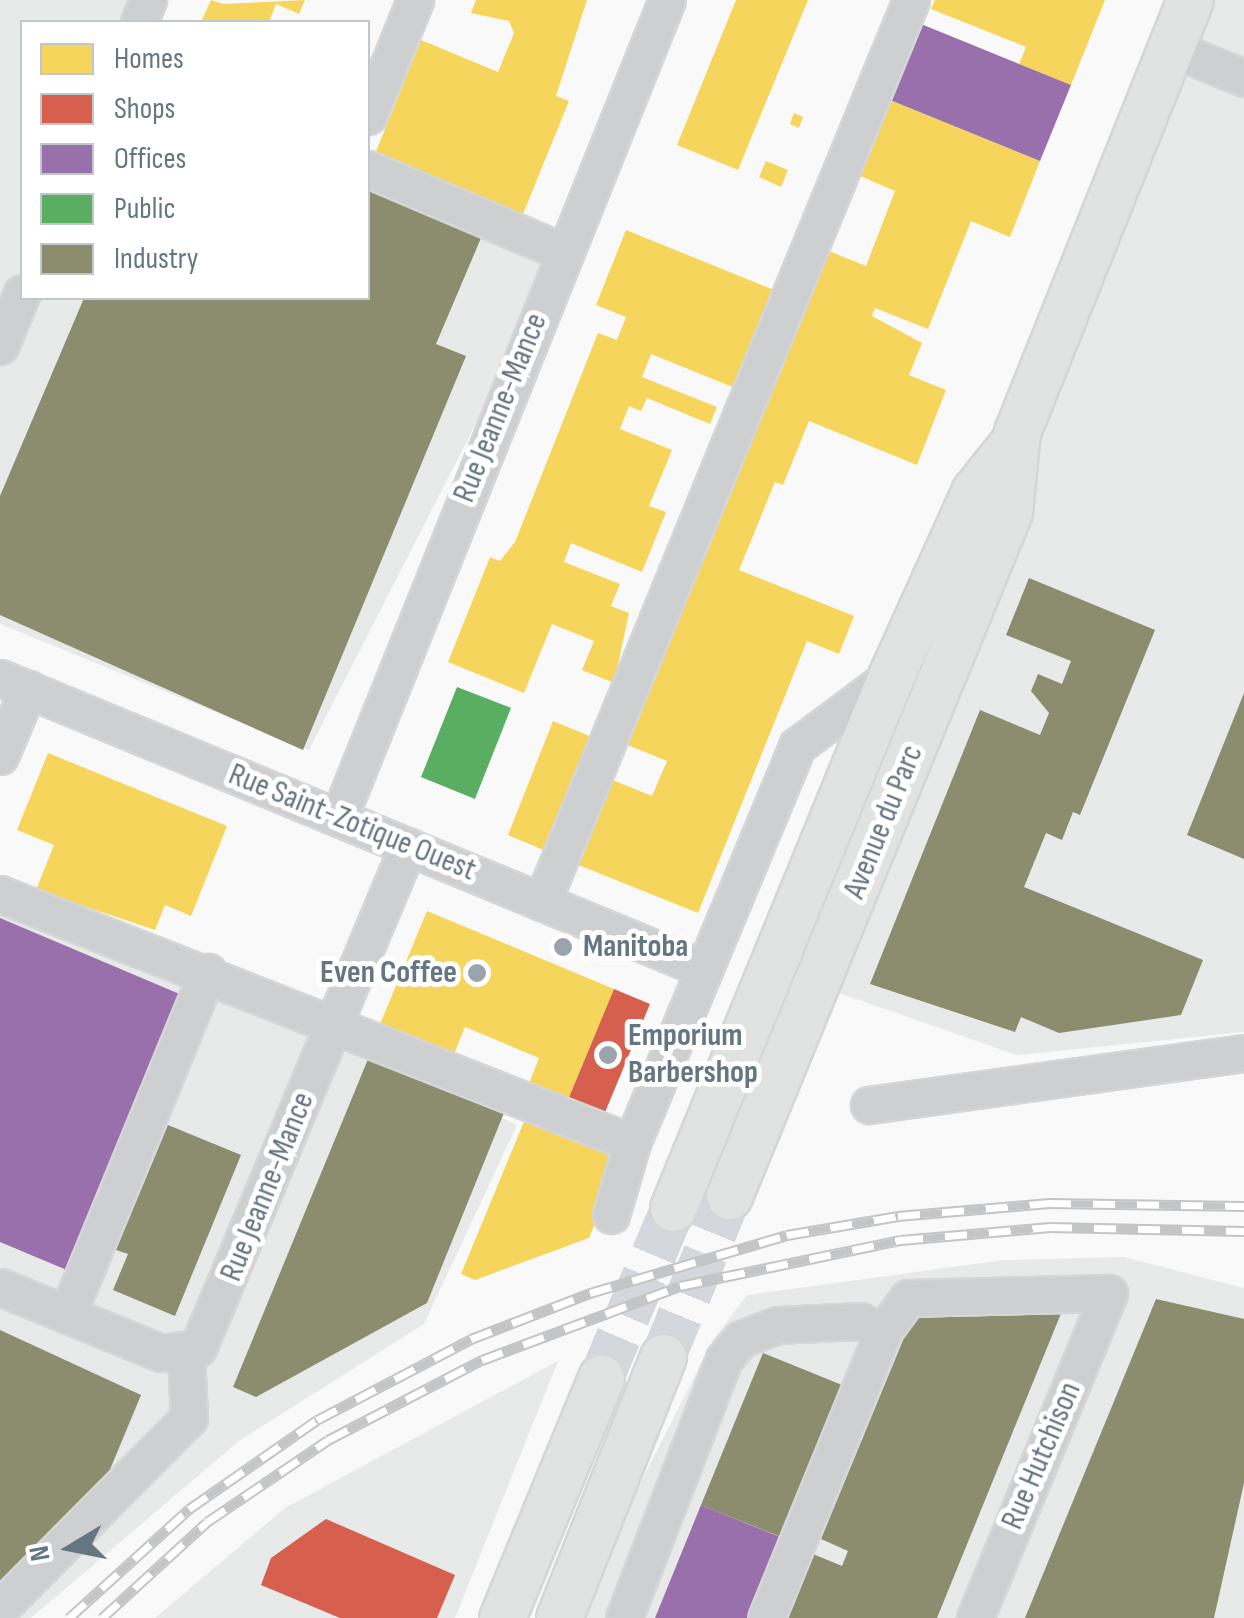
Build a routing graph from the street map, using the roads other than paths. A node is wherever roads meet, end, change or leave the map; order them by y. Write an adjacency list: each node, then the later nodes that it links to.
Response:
1 (415, 0): 7 (street)
2 (667, 0): 9 (street, Rue Jeanne-Mance)
3 (911, 0): 19 (street)
4 (1190, 0): 5 (main road, Avenue du Parc)
5 (1171, 48): 6 (street); 12 (main road, Avenue du Parc)
6 (1244, 78)
7 (370, 111)
8 (370, 171): 9 (street)
9 (564, 252): 16 (street, Rue Jeanne-Mance)
10 (20, 298): 11 (street)
11 (0, 346)
12 (1013, 443): 13 (main road, Avenue du Parc); 26 (main road, Avenue du Parc)
13 (891, 676): 20 (street, Avenue du Parc); 27 (main road, Avenue du Parc)
14 (14, 684): 15 (street); 16 (street, Rue Saint-Zotique Ouest)
15 (0, 756)
16 (339, 817): 17 (street, Rue Saint-Zotique Ouest)
17 (408, 846): 19 (street, Rue Saint-Zotique Ouest); 22 (street, Rue Jeanne-Mance)
18 (0, 894): 21 (street)
19 (542, 902): 20 (street, Rue Saint-Zotique Ouest)
20 (704, 969): 25 (street, Avenue du Parc)
21 (208, 972): 22 (street); 30 (street)
22 (334, 1026): 25 (street); 32 (street, Rue Jeanne-Mance)
23 (1244, 1053): 24 (street)
24 (869, 1104)
25 (632, 1143): 28 (street, Avenue du Parc)
26 (729, 1196)
27 (673, 1208)
28 (611, 1215)
29 (0, 1287): 30 (street)
30 (67, 1315): 32 (street)
31 (883, 1332): 38 (street); 39 (street); 40 (street, Rue Hutchison)
32 (186, 1355): 35 (street)
33 (663, 1357): 37 (main road)
34 (601, 1378): 36 (main road)
35 (0, 1608)
36 (502, 1618)
37 (559, 1618)
38 (624, 1618)
39 (766, 1618)
40 (974, 1618)

